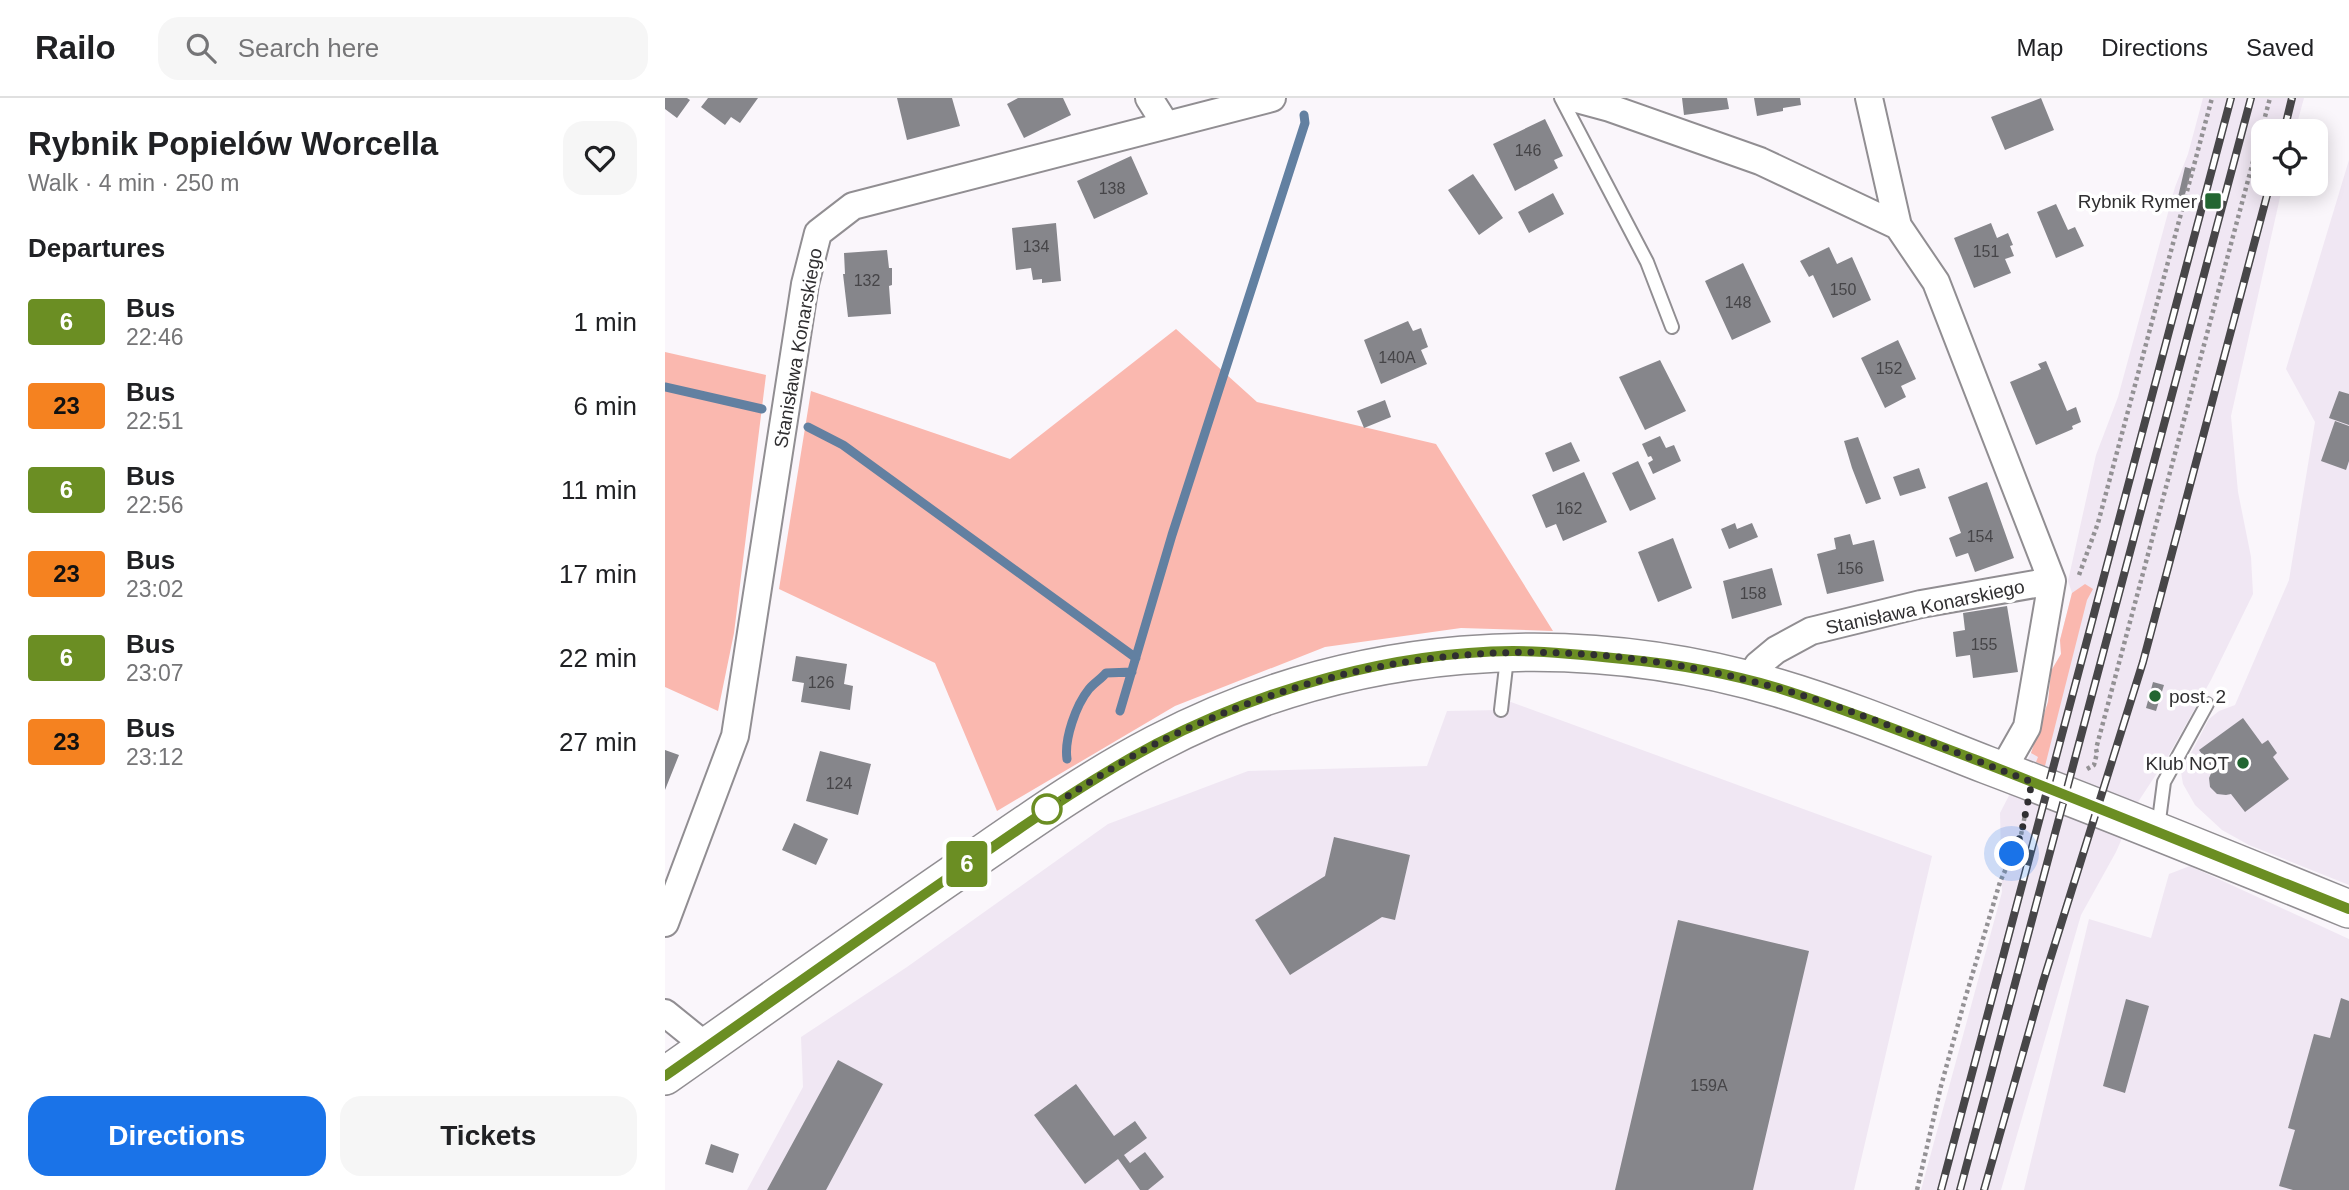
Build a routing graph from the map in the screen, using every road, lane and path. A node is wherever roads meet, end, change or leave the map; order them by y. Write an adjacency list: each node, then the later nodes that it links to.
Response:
1 (1149, 98): 8 (street)
2 (1272, 98): 8 (street, Stanisława Konarskiego)
3 (1561, 98): 10 (lane)
4 (1573, 98): 9 (street)
5 (1869, 98): 9 (street)
6 (2212, 98): 11 (path)
7 (2270, 98): 17 (path)
8 (1165, 125): 20 (street, Stanisława Konarskiego)
9 (1898, 226): 11 (street, Stanisława Konarskiego)
10 (1672, 327)
11 (2051, 585): 13 (street, Stanisława Konarskiego); 16 (street, Stanisława Konarskiego)
12 (1507, 651): 13 (street); 15 (lane); 22 (street)
13 (1748, 680): 16 (street)
14 (2207, 704): 18 (lane)
15 (1501, 710)
16 (2017, 776): 17 (street); 24 (path)
17 (2082, 800): 18 (street)
18 (2158, 832): 19 (street)
19 (2349, 909)
20 (665, 923)
21 (665, 1013): 22 (street)
22 (707, 1046): 23 (street)
23 (665, 1076)
24 (1917, 1190)

